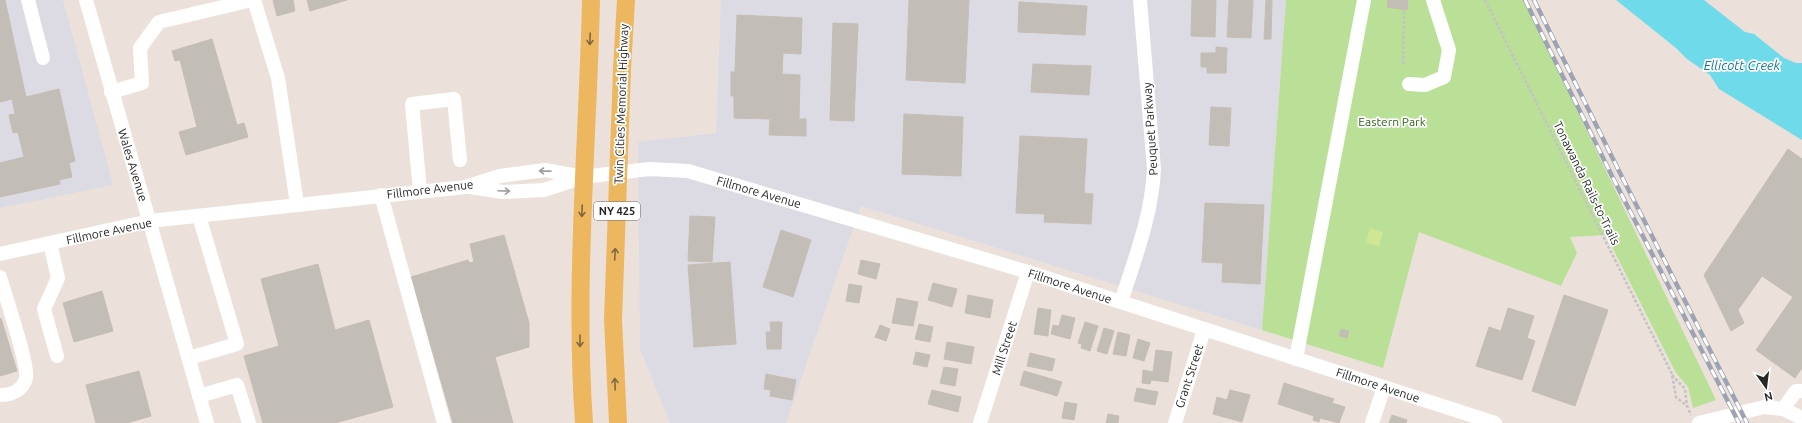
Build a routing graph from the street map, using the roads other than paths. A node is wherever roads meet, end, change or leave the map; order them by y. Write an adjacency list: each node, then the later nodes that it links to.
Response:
1 (28, 0): 9 (street)
2 (86, 0): 11 (street, Wales Avenue)
3 (253, 0): 11 (street); 18 (street)
4 (591, 0): 14 (main road, NY 425, one-way to 14)
5 (626, 0): 13 (main road, Twin Cities Memorial Highway / NY 425)
6 (1140, 0): 25 (street, Peuquet Parkway)
7 (1364, 0): 29 (street)
8 (1433, 0): 10 (street)
9 (43, 58)
10 (1409, 84)
11 (111, 92): 20 (street, Wales Avenue)
12 (460, 160): 16 (street)
13 (619, 173): 14 (street, Fillmore Avenue); 23 (street, Fillmore Avenue); 41 (main road, Twin Cities Memorial Highway / NY 425, one-way to 13)
14 (583, 177): 15 (street, one-way to 14); 15 (street, Fillmore Avenue, one-way to 15); 40 (main road, NY 425, one-way to 40)
15 (465, 187): 16 (street, Fillmore Avenue)
16 (420, 191): 17 (street, Fillmore Avenue)
17 (381, 195): 18 (street, Fillmore Avenue); 39 (street)
18 (297, 204): 19 (street, Fillmore Avenue)
19 (199, 216): 20 (street, Fillmore Avenue); 28 (street)
20 (150, 221): 21 (street, Fillmore Avenue); 28 (street, Wales Avenue)
21 (50, 243): 22 (street, Fillmore Avenue); 27 (street)
22 (0, 254)
23 (1028, 272): 25 (street, Fillmore Avenue); 42 (street, Mill Street)
24 (0, 277): 32 (street)
25 (1121, 302): 26 (street, Fillmore Avenue)
26 (1204, 330): 29 (street, Fillmore Avenue); 43 (street, Grant Street)
27 (57, 356)
28 (188, 358): 33 (street, Wales Avenue)
29 (1296, 359): 30 (street, Fillmore Avenue)
30 (1384, 387): 44 (street); 45 (street, Fillmore Avenue)
31 (1802, 391): 34 (street)
32 (0, 395)
33 (199, 396): 37 (street, Wales Avenue); 38 (street)
34 (1783, 409): 35 (street); 36 (street)
35 (1802, 418)
36 (1696, 420)
37 (207, 423)
38 (249, 423)
39 (444, 423)
40 (584, 423)
41 (618, 423)
42 (980, 423)
43 (1175, 423)
44 (1372, 423)
45 (1496, 423)

